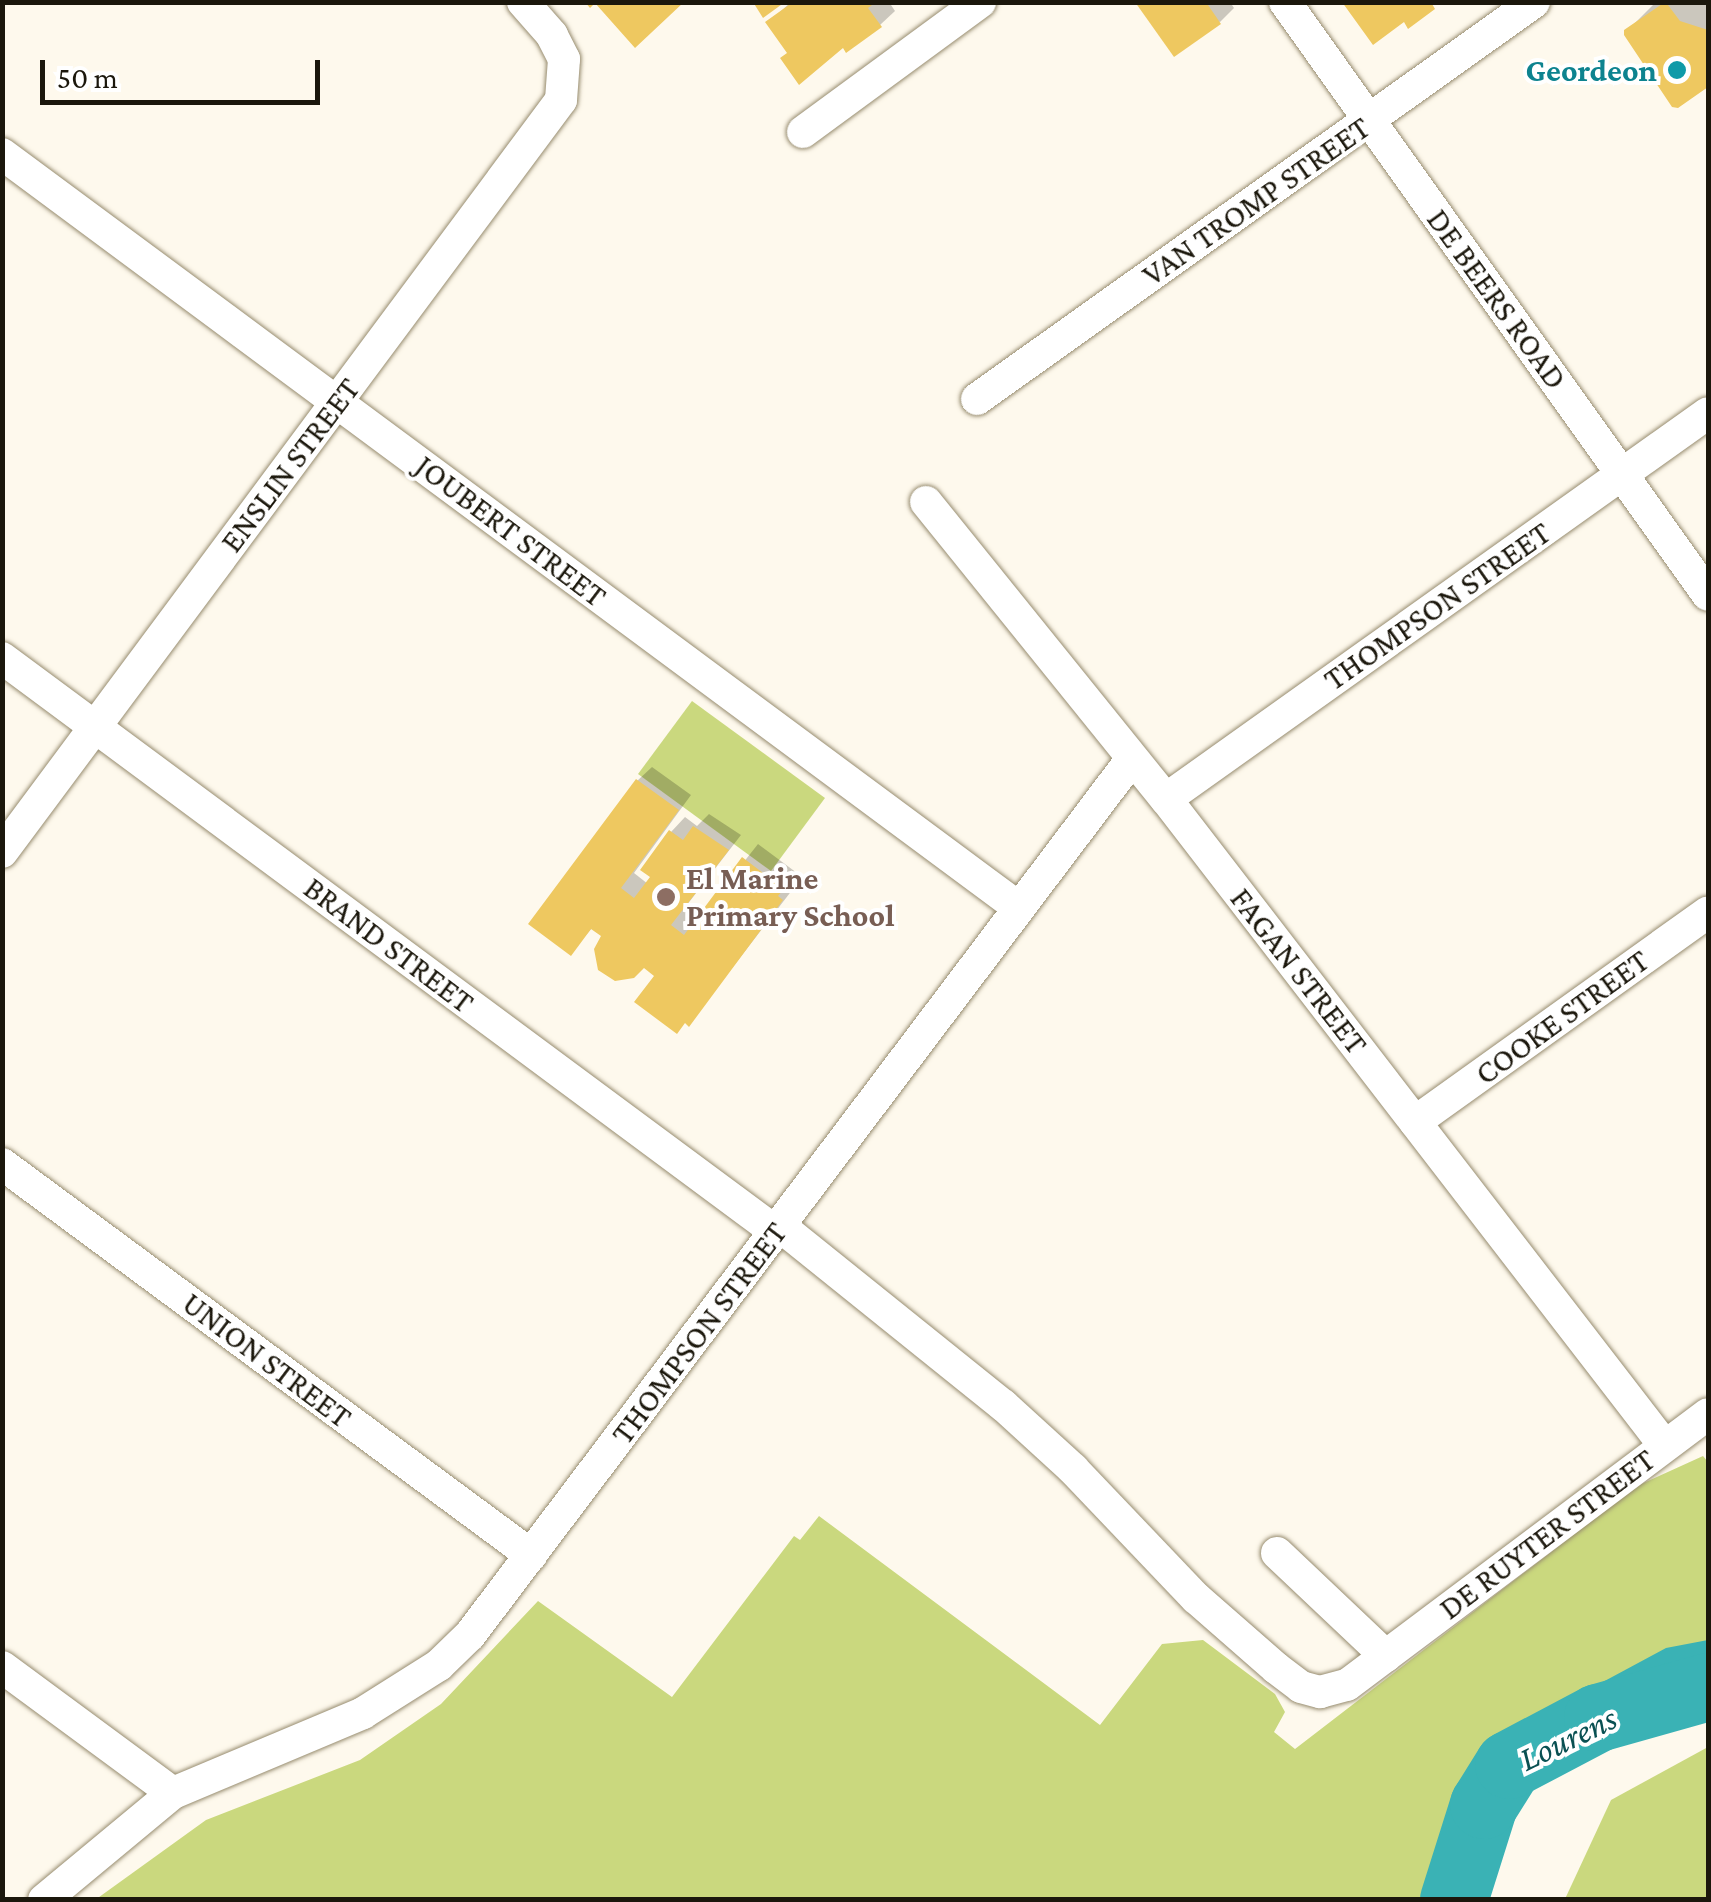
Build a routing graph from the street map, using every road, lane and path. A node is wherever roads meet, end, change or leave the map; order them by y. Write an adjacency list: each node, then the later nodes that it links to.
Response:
1 (524, 2): 9 (street, ENSLIN STREET)
2 (980, 2): 6 (street)
3 (1285, 2): 5 (street, DE BEERS ROAD)
4 (1534, 2): 5 (street, VAN TROMP STREET)
5 (1369, 120): 8 (street, VAN TROMP STREET); 11 (street, DE BEERS ROAD)
6 (802, 132)
7 (2, 154): 9 (street, JOUBERT STREET)
8 (977, 399)
9 (337, 402): 15 (street, ENSLIN STREET); 19 (street, JOUBERT STREET)
10 (1708, 413): 11 (street, THOMPSON STREET)
11 (1623, 474): 13 (street, DE BEERS ROAD); 17 (street, THOMPSON STREET)
12 (926, 502): 16 (street, FAGAN STREET)
13 (1708, 595)
14 (2, 658): 15 (street, BRAND STREET)
15 (95, 727): 18 (street, ENSLIN STREET); 23 (street, BRAND STREET)
16 (1131, 760): 17 (street, FAGAN STREET); 19 (street, THOMPSON STREET)
17 (1166, 799): 21 (street, FAGAN STREET)
18 (2, 852)
19 (1019, 908): 23 (street, THOMPSON STREET)
20 (1708, 912): 21 (street, COOKE STREET)
21 (1415, 1122): 25 (street, FAGAN STREET)
22 (2, 1164): 27 (street, UNION STREET)
23 (778, 1229): 27 (street, THOMPSON STREET); 28 (street, BRAND STREET)
24 (1708, 1414): 25 (street, DE RUYTER STREET)
25 (1664, 1445): 28 (street, DE RUYTER STREET)
26 (1277, 1553): 28 (street)
27 (532, 1556): 30 (street, THOMPSON STREET)
28 (1386, 1656)
29 (2, 1666): 30 (street)
30 (173, 1793): 31 (street, THOMPSON STREET)
31 (44, 1900)

